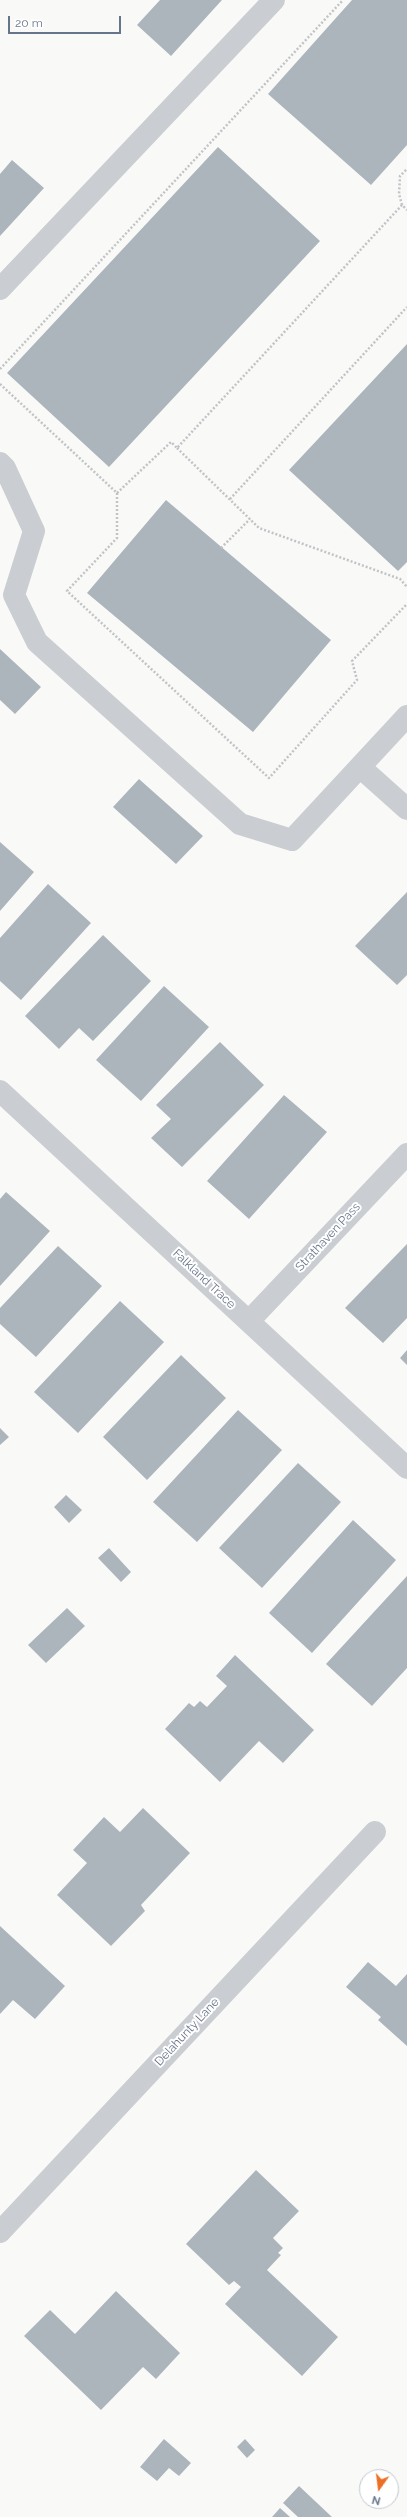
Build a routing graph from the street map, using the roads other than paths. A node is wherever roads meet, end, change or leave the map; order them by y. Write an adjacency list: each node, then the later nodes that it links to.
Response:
1 (274, 0): 2 (street)
2 (0, 289)
3 (0, 463): 5 (street)
4 (407, 716): 5 (street)
5 (360, 767): 6 (street)
6 (407, 809)
7 (0, 1091): 9 (street, Falkland Trace)
8 (407, 1154): 9 (street, Strathaven Pass)
9 (249, 1321): 10 (street, Falkland Trace)
10 (407, 1468)
11 (375, 1832): 12 (street, Delahunty Lane)
12 (0, 2232)

